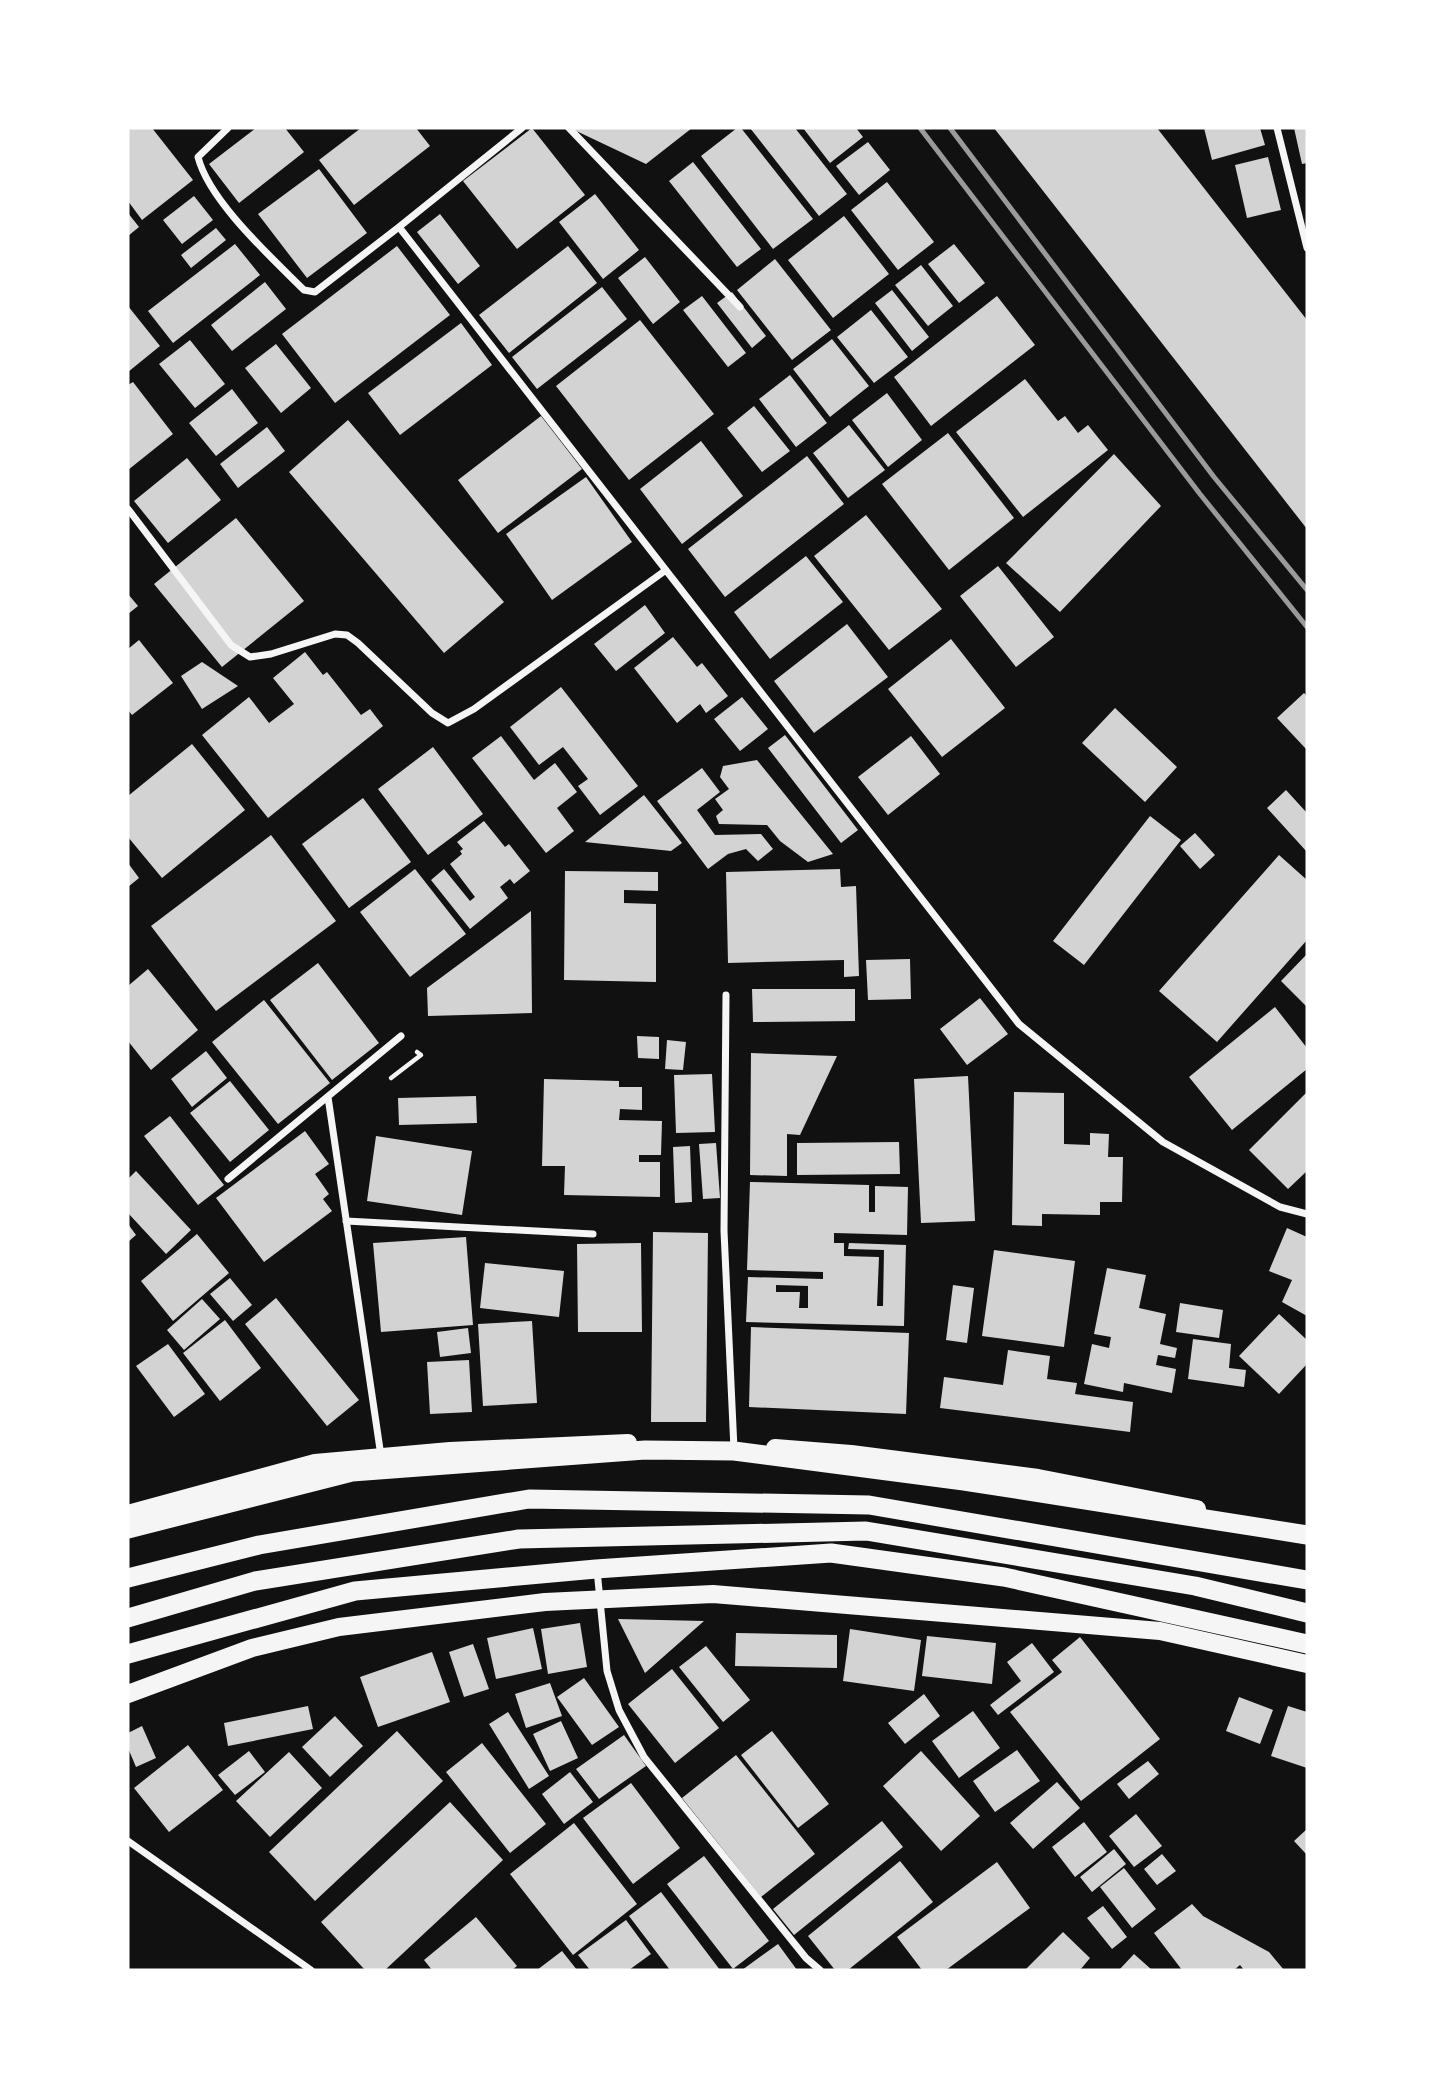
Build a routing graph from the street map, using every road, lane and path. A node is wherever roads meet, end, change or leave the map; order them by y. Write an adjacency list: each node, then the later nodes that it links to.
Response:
1 (228, 128): 5 (street)
2 (522, 128): 5 (street)
3 (569, 128): 7 (street)
4 (1277, 128): 6 (street)
5 (400, 227): 9 (street)
6 (1307, 248)
7 (740, 307)
8 (128, 509): 9 (street)
9 (666, 570): 14 (street)
10 (726, 995): 17 (street)
11 (401, 1036): 12 (street)
12 (328, 1097): 13 (street); 15 (street)
13 (228, 1179)
14 (1307, 1214)
15 (346, 1221): 16 (street); 18 (street)
16 (593, 1234)
17 (734, 1451): 18 (highway); 22 (highway)
18 (383, 1469): 21 (highway)
19 (128, 1514): 20 (main road)
20 (1307, 1528)
21 (128, 1529)
22 (1307, 1535)
23 (596, 1569): 28 (highway); 29 (highway); 34 (street)
24 (128, 1578): 25 (highway)
25 (1307, 1580)
26 (1307, 1613): 27 (highway)
27 (128, 1618)
28 (1307, 1644)
29 (128, 1654)
30 (1307, 1664): 31 (main road)
31 (128, 1694)
32 (128, 1840): 33 (street)
33 (311, 1970)
34 (820, 1970)

